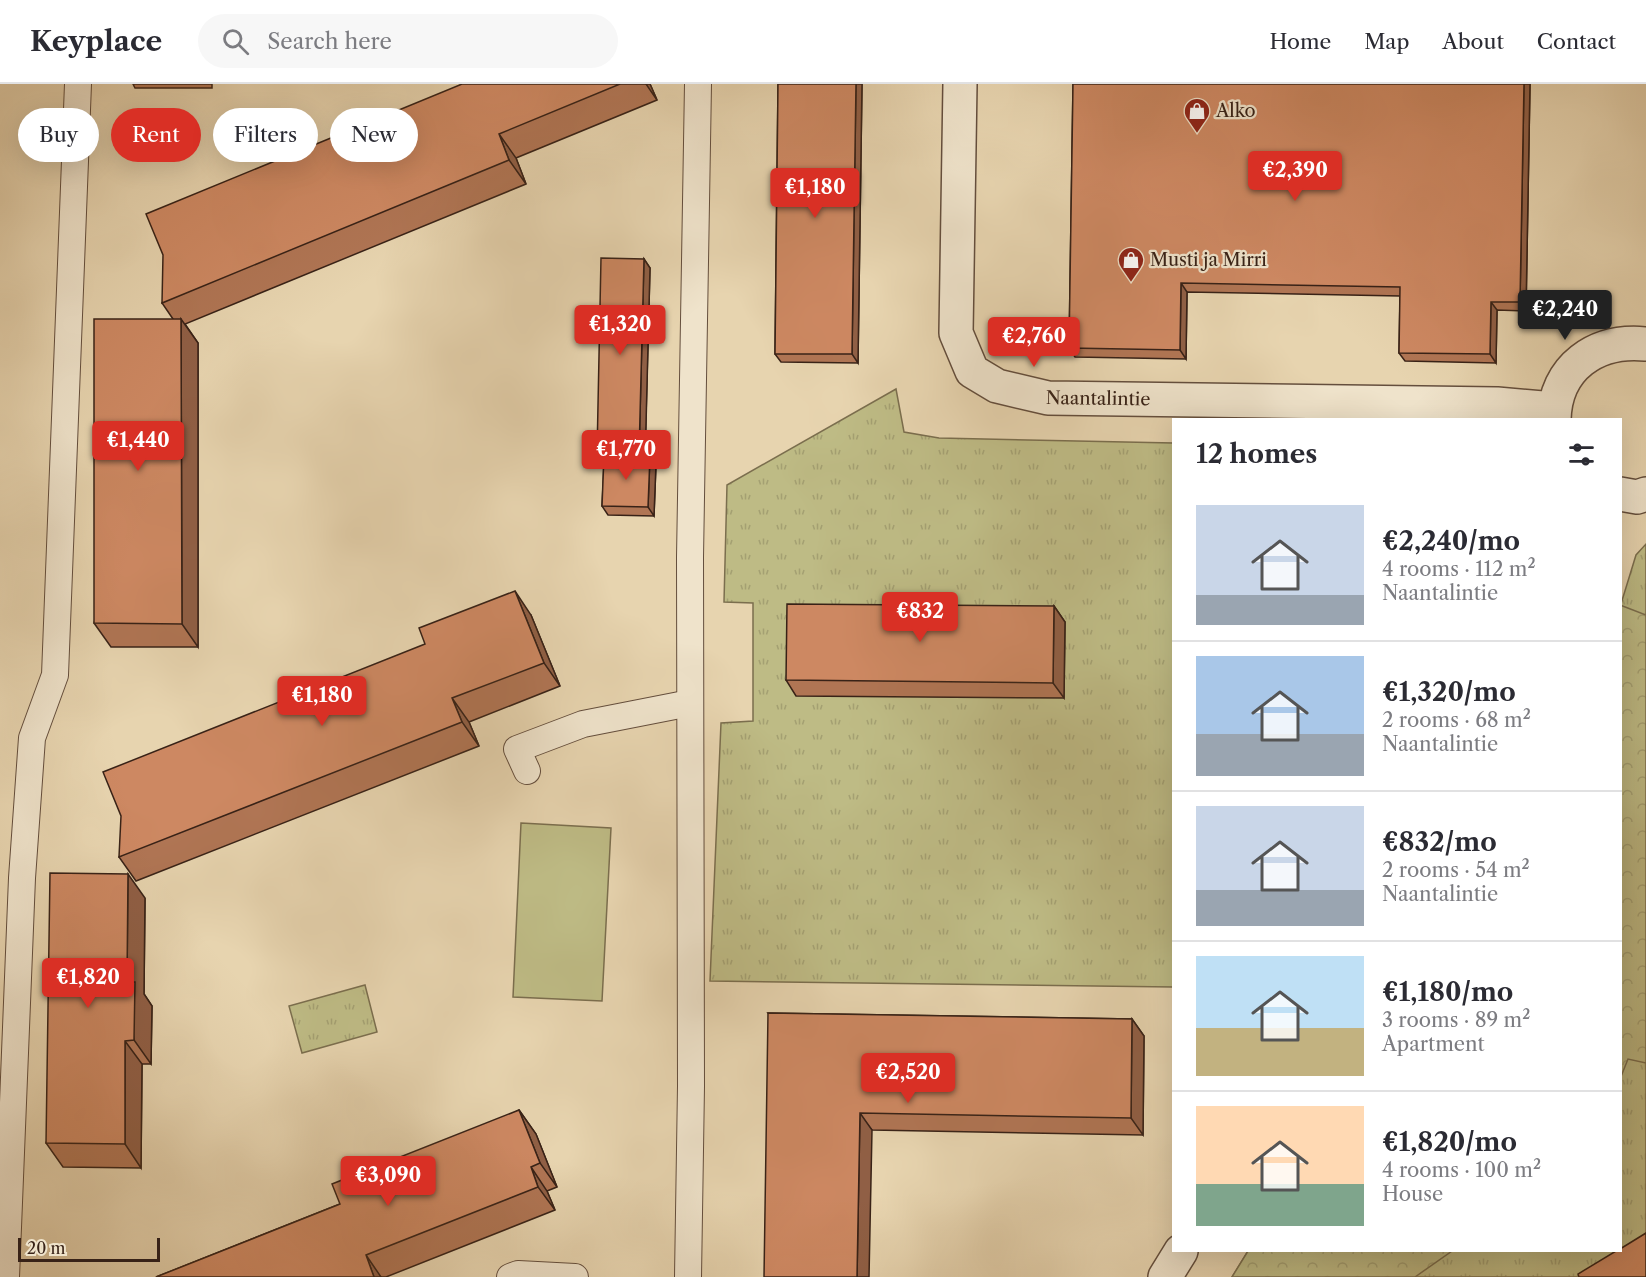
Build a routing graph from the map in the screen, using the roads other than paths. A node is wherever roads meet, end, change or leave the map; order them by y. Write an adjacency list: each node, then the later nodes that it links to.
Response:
1 (78, 84): 11 (lane)
2 (698, 84): 8 (lane)
3 (960, 84): 5 (street, Naantalintie)
4 (1646, 344): 5 (street)
5 (1554, 415)
6 (1622, 494): 7 (street)
7 (1646, 494)
8 (690, 703): 9 (lane); 14 (lane)
9 (527, 771)
10 (1180, 1252): 15 (street)
11 (6, 1277)
12 (510, 1277): 13 (lane)
13 (575, 1277)
14 (688, 1277)
15 (1165, 1277)

